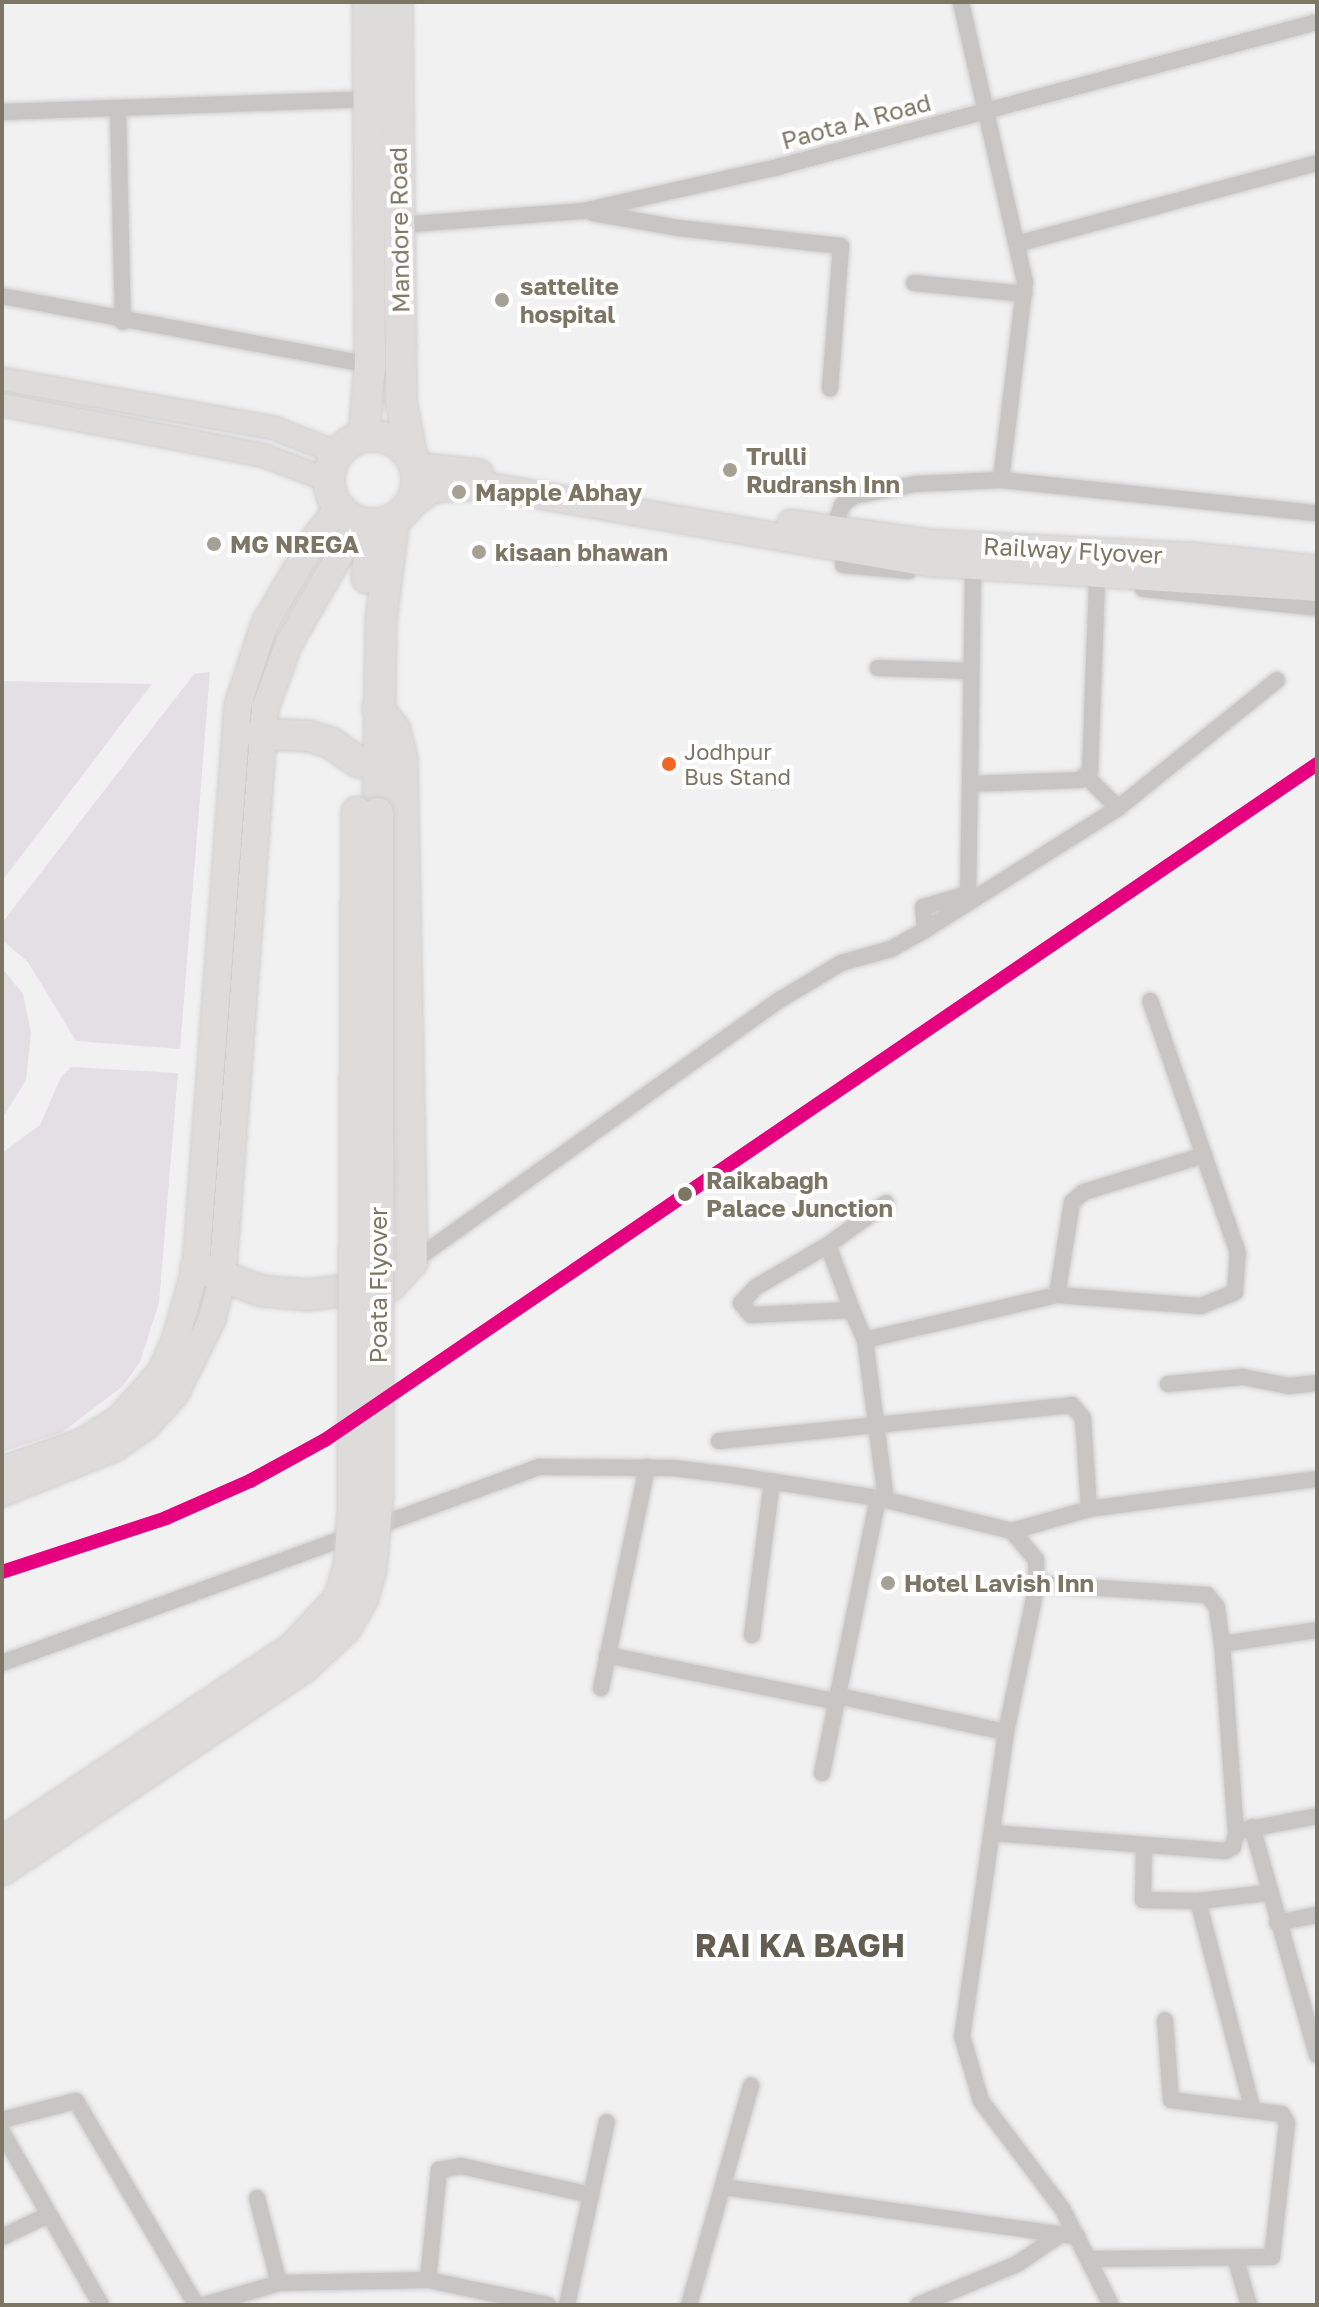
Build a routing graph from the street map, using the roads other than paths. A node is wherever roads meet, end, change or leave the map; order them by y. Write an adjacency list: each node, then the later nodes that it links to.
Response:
1 (368, 2): 5 (highway, Mandore Road)
2 (397, 2): 11 (highway, Mandore Road)
3 (961, 2): 7 (street)
4 (1317, 22): 7 (street, Paota A Road)
5 (366, 99): 6 (street); 17 (highway, Mandore Road)
6 (118, 108): 8 (street); 16 (street)
7 (984, 111): 10 (street, Paota A Road); 12 (street)
8 (2, 112)
9 (1317, 163): 12 (street)
10 (583, 211): 11 (street, Paota A Road); 19 (street)
11 (400, 225): 22 (highway, Mandore Road)
12 (1017, 244): 14 (street)
13 (914, 283): 14 (street)
14 (1024, 294): 24 (street)
15 (2, 296): 16 (street)
16 (123, 322): 17 (street)
17 (370, 365): 21 (highway, Mandore Road)
18 (2, 379): 23 (street)
19 (830, 389)
20 (2, 405): 23 (street)
21 (364, 436): 22 (highway); 23 (highway)
22 (414, 462): 26 (highway); 27 (main road)
23 (333, 466): 26 (highway)
24 (1001, 480): 25 (street); 27 (street)
25 (1317, 513)
26 (375, 516): 27 (main road); 37 (highway, Poata Flyover); 38 (main road); 39 (highway, Poata Flyover); 46 (main road)
27 (835, 547): 28 (main road, Railway Flyover); 30 (street)
28 (930, 553): 29 (main road, Railway Flyover); 32 (main road, Railway Flyover)
29 (1317, 569)
30 (973, 577): 31 (street); 35 (street)
31 (1097, 584): 33 (street); 40 (street)
32 (1317, 588)
33 (1317, 608)
34 (878, 668): 35 (street)
35 (971, 671): 41 (street)
36 (1277, 680): 42 (street)
37 (378, 708): 43 (highway, Poata Flyover); 51 (highway)
38 (260, 734): 39 (highway); 47 (main road)
39 (358, 762): 43 (highway, Poata Flyover)
40 (1087, 777): 41 (street); 42 (street)
41 (970, 784): 44 (street)
42 (1118, 808): 44 (street)
43 (368, 812): 81 (highway, Poata Flyover, bridge); 83 (highway, Poata Flyover, bridge)
44 (925, 930): 51 (street)
45 (1150, 1001): 48 (street)
46 (210, 1037): 47 (main road); 52 (main road)
47 (238, 1039): 52 (main road)
48 (1204, 1155): 53 (street); 53 (street)
49 (886, 1203): 50 (street)
50 (828, 1245): 54 (street); 54 (street)
51 (412, 1262): 52 (highway)
52 (209, 1273): 61 (main road); 64 (main road)
53 (1057, 1295): 55 (street)
54 (852, 1310): 55 (street)
55 (865, 1340): 58 (street)
56 (1317, 1383): 57 (street)
57 (1168, 1384)
58 (874, 1426): 59 (street); 65 (street); 66 (street)
59 (719, 1441)
60 (647, 1467): 63 (street); 72 (street); 73 (street)
61 (2, 1470)
62 (1317, 1479): 66 (street)
63 (772, 1481): 65 (street); 70 (street)
64 (2, 1493)
65 (882, 1499): 67 (street); 75 (street)
66 (1089, 1509): 67 (street)
67 (1012, 1531): 68 (street)
68 (1037, 1584): 71 (street); 76 (street)
69 (1317, 1630): 71 (street)
70 (752, 1635)
71 (1222, 1644): 79 (street)
72 (607, 1655): 74 (street); 75 (street)
73 (2, 1663)
74 (601, 1688)
75 (838, 1699): 76 (street); 77 (street)
76 (1006, 1732): 80 (street)
77 (822, 1773)
78 (1317, 1816): 79 (street)
79 (1244, 1830): 82 (street); 84 (street)
80 (992, 1833): 82 (street); 102 (street)
81 (2, 1843)
82 (1144, 1848): 85 (street)
83 (2, 1870)
84 (1267, 1893): 85 (street); 87 (street)
85 (1198, 1901): 91 (street)
86 (1317, 1915): 87 (street)
87 (1277, 1923): 89 (street)
88 (1165, 2020): 91 (street)
89 (1317, 2055)
90 (751, 2086): 96 (street)
91 (1252, 2107): 104 (street)
92 (2, 2120): 108 (street)
93 (607, 2122): 97 (street)
94 (2, 2132): 95 (street)
95 (8, 2156): 99 (street)
96 (723, 2187): 101 (street); 112 (street)
97 (591, 2195): 105 (street); 111 (street)
98 (257, 2198): 106 (street)
99 (48, 2215): 100 (street); 107 (street)
100 (2, 2237)
101 (1057, 2237): 102 (street); 113 (street)
102 (1077, 2237): 103 (street)
103 (1090, 2259): 104 (street); 114 (street)
104 (1236, 2260): 115 (street)
105 (428, 2280): 106 (street); 110 (street)
106 (279, 2283): 109 (street)
107 (101, 2305)
108 (196, 2305)
109 (204, 2305)
110 (548, 2305)
111 (567, 2305)
112 (689, 2305)
113 (918, 2305)
114 (1111, 2305)
115 (1249, 2305)

